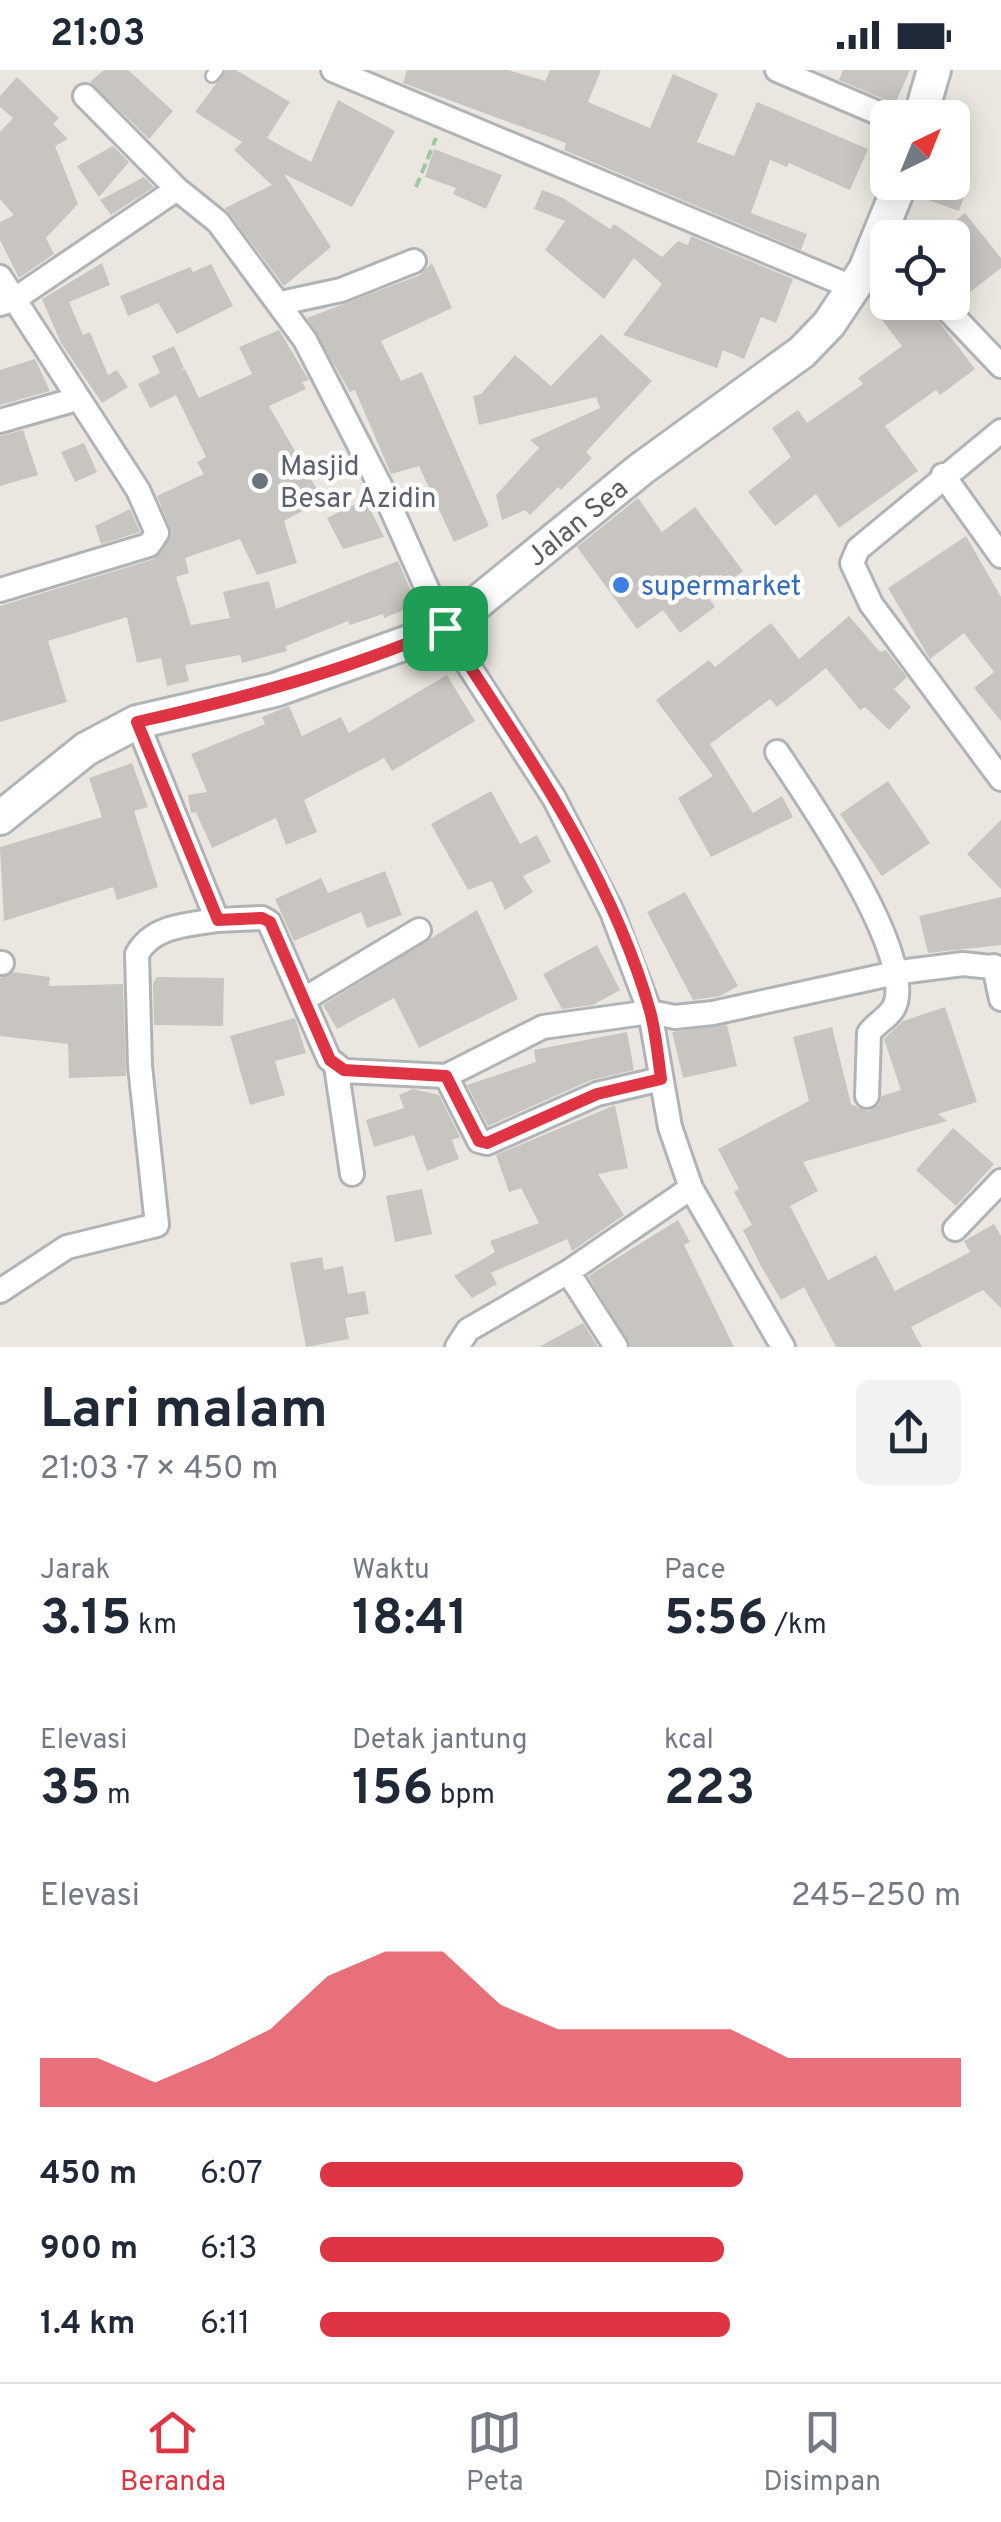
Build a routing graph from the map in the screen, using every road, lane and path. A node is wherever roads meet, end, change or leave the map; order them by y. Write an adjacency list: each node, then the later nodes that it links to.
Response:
1 (333, 70): 7 (street)
2 (777, 70): 6 (street)
3 (934, 70): 5 (main road)
4 (85, 96): 9 (street)
5 (925, 100)
6 (870, 110)
7 (443, 120): 8 (path); 13 (street)
8 (416, 188)
9 (178, 189): 14 (street); 15 (street)
10 (414, 261): 15 (street)
11 (870, 265): 13 (main road, Jalan Sea)
12 (0, 276): 14 (street)
13 (854, 288): 24 (main road, Jalan Sea)
14 (8, 302): 18 (street)
15 (282, 303): 24 (street)
16 (957, 320): 17 (street)
17 (1001, 366)
18 (76, 398): 19 (street); 23 (street)
19 (0, 422)
20 (1001, 431): 21 (street)
21 (943, 475): 22 (street); 27 (street)
22 (1001, 556)
23 (0, 590)
24 (445, 628): 25 (main road, Jalan Sea); 35 (street)
25 (137, 722): 28 (main road, Jalan Sea); 29 (street)
26 (776, 752): 32 (street)
27 (1001, 779)
28 (0, 818)
29 (218, 920): 33 (street); 45 (street)
30 (419, 930): 33 (street)
31 (998, 967): 32 (street); 34 (street)
32 (900, 972): 35 (street); 39 (street)
33 (306, 998): 36 (street)
34 (1001, 999)
35 (650, 1012): 37 (street); 38 (street)
36 (336, 1066): 37 (street); 40 (street)
37 (446, 1076): 38 (street)
38 (661, 1079): 42 (street)
39 (867, 1096)
40 (352, 1174)
41 (1001, 1180): 43 (street)
42 (691, 1188): 44 (street); 48 (street)
43 (955, 1230)
44 (568, 1272): 46 (street); 47 (street)
45 (0, 1291)
46 (457, 1347)
47 (616, 1347)
48 (783, 1347)

